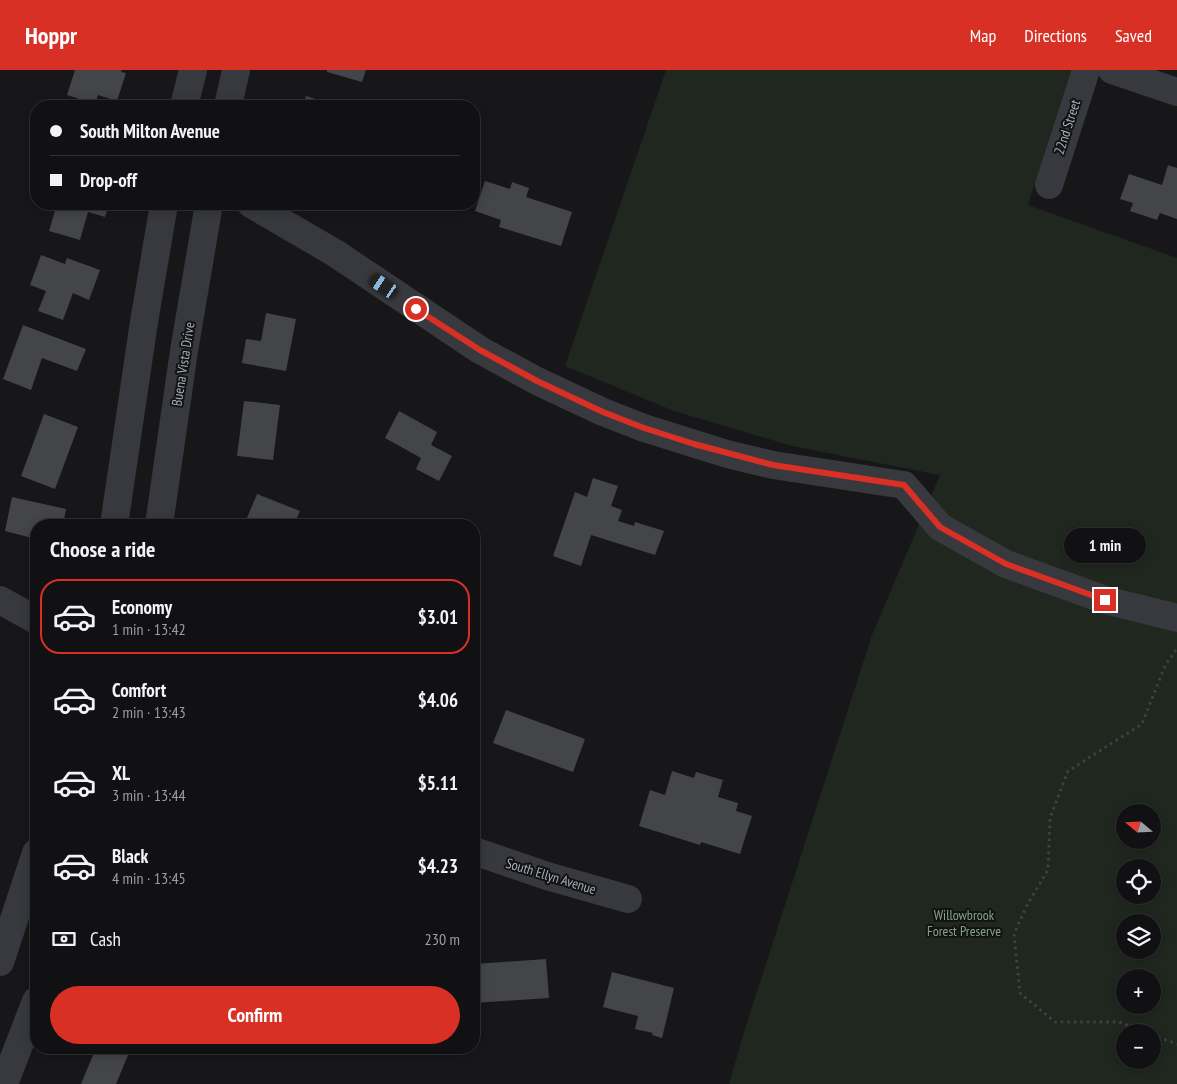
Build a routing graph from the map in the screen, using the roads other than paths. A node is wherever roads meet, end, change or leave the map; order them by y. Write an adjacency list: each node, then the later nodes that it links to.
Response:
1 (193, 70): 6 (street)
2 (236, 70): 7 (street)
3 (1086, 70): 8 (street, 22nd Street)
4 (1112, 70): 5 (street)
5 (1177, 92)
6 (186, 100)
7 (229, 100)
8 (1049, 185)
9 (163, 210): 12 (street)
10 (208, 210): 13 (street, Buena Vista Drive)
11 (262, 210): 16 (street)
12 (115, 519)
13 (160, 519)
14 (0, 600): 15 (street)
15 (30, 617)
16 (1177, 618)
17 (480, 853): 19 (street, South Ellyn Avenue)
18 (30, 871): 20 (street)
19 (628, 899)
20 (0, 962)
21 (30, 1017): 22 (street)
22 (4, 1084)

